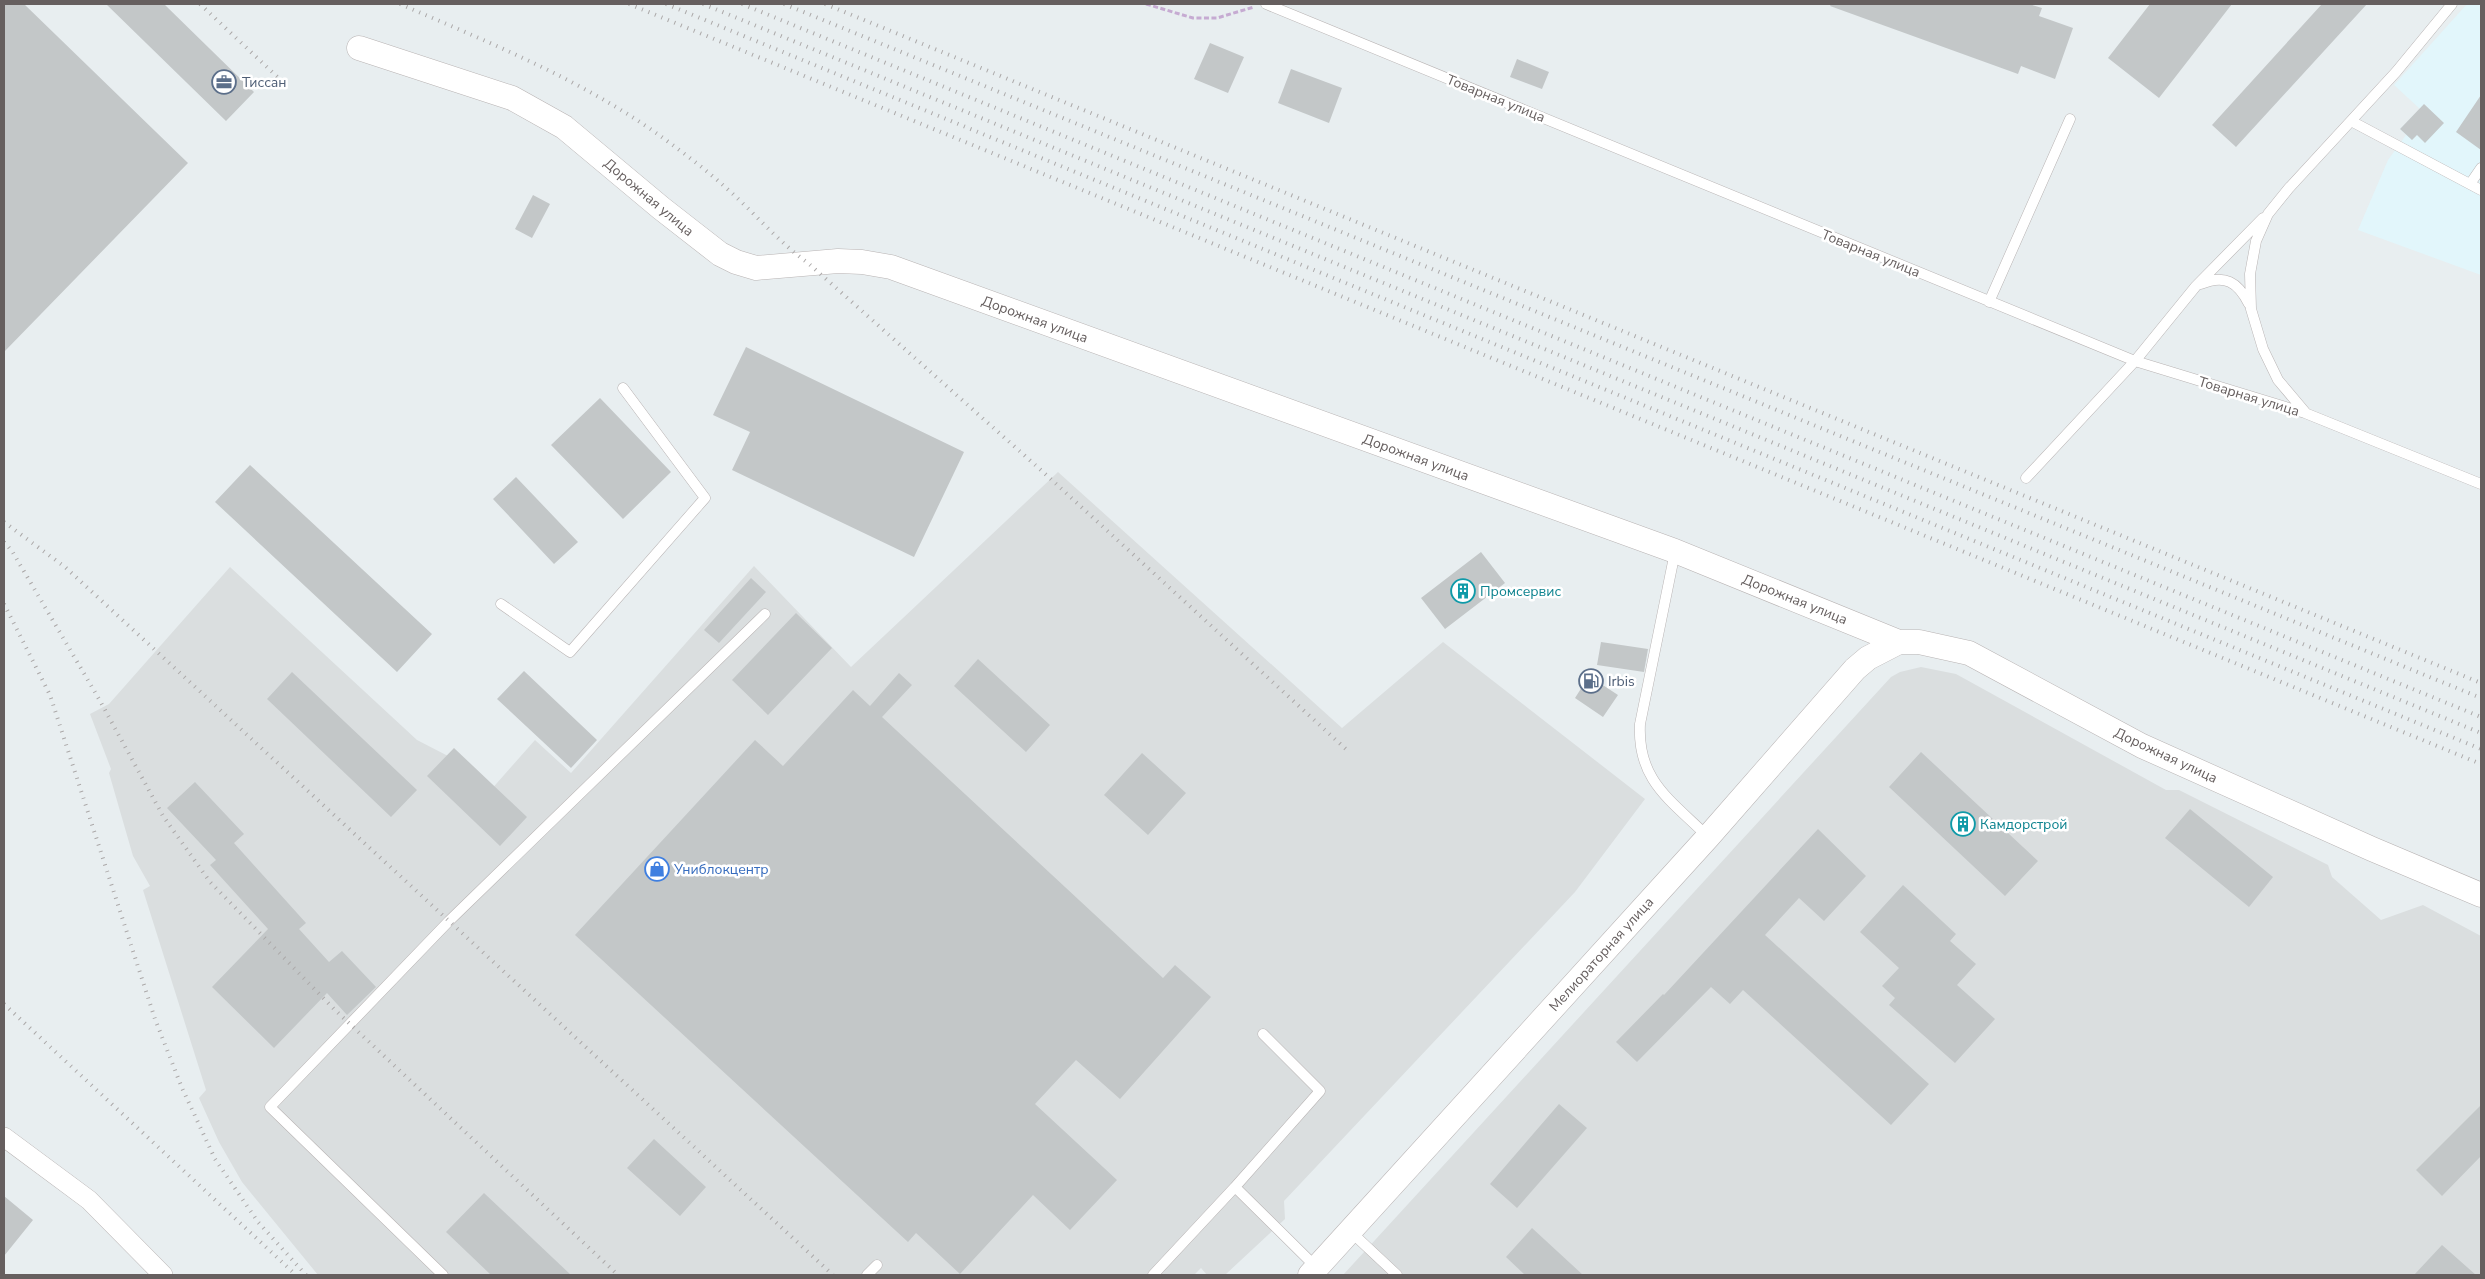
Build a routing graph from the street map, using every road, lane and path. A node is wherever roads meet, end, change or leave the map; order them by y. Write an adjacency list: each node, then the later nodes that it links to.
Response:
1 (1146, 4): 2 (path)
2 (1266, 4): 12 (lane, Товарная улица)
3 (2452, 4): 6 (lane)
4 (359, 48): 19 (street, Дорожная улица)
5 (2070, 119): 12 (lane)
6 (2351, 121): 8 (lane); 10 (lane)
7 (2481, 168): 8 (lane)
8 (2470, 184): 9 (lane)
9 (2481, 190)
10 (2268, 214): 11 (lane); 13 (lane)
11 (2196, 286): 13 (lane); 14 (lane)
12 (1989, 302): 14 (lane, Товарная улица)
13 (2251, 309): 16 (lane)
14 (2134, 361): 16 (lane, Товарная улица); 17 (lane)
15 (623, 388): 20 (lane)
16 (2305, 413): 18 (lane, Товарная улица)
17 (2026, 478)
18 (2481, 484)
19 (1675, 550): 22 (street, Дорожная улица); 23 (lane)
20 (501, 604)
21 (765, 614): 32 (lane)
22 (1899, 642): 23 (street, Мелиораторная улица); 24 (street, Дорожная улица)
23 (1708, 837): 28 (street, Мелиораторная улица)
24 (2481, 895)
25 (1263, 1034): 27 (lane)
26 (4, 1137): 31 (street)
27 (1235, 1187): 30 (lane); 34 (lane)
28 (1350, 1231): 30 (street, Мелиораторная улица); 35 (lane)
29 (877, 1264): 33 (lane)
30 (1314, 1272)
31 (163, 1275)
32 (442, 1275)
33 (867, 1275)
34 (1152, 1275)
35 (1397, 1275)

